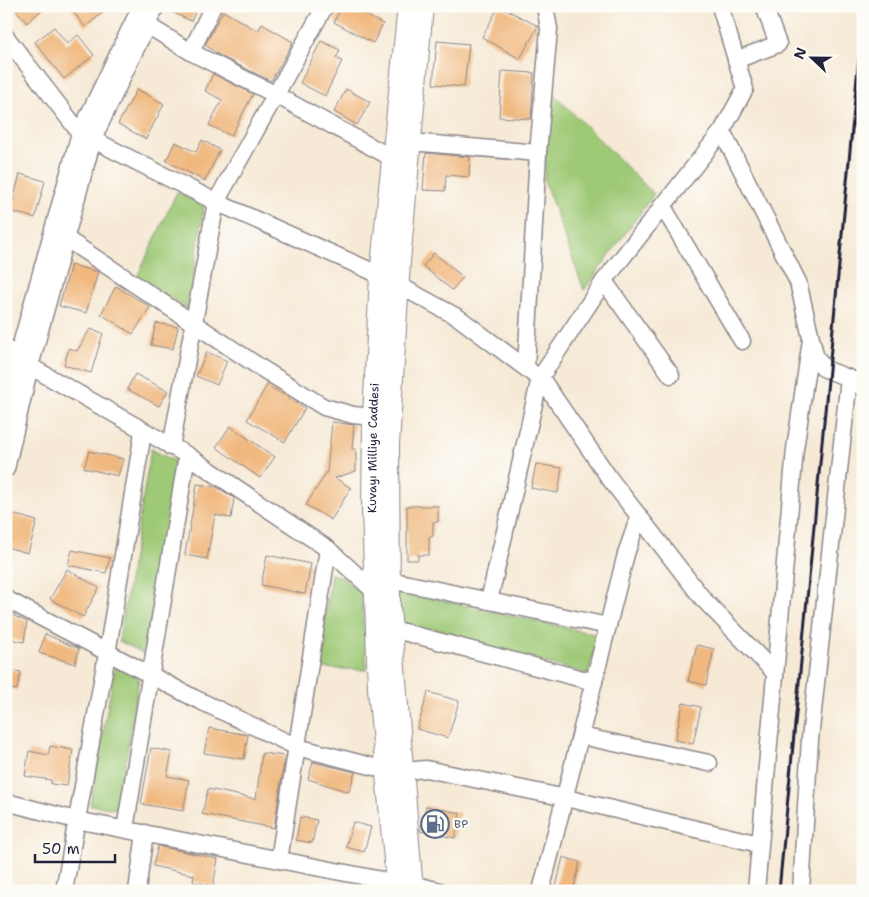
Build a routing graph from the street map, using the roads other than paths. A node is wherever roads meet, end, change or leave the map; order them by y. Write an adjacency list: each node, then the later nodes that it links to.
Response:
1 (156, 6): 10 (street)
2 (213, 6): 12 (street)
3 (324, 6): 14 (street)
4 (408, 6): 19 (main road, Kuvayı Milliye Caddesi)
5 (423, 6): 17 (main road, Kuvayı Milliye Caddesi)
6 (545, 6): 18 (street)
7 (720, 6): 13 (street)
8 (764, 6): 13 (street)
9 (140, 7): 16 (street)
10 (147, 25): 12 (street); 16 (street)
11 (7, 41): 16 (street)
12 (191, 52): 14 (street)
13 (736, 60): 15 (street)
14 (276, 94): 19 (street); 20 (street)
15 (722, 131): 21 (street); 27 (street)
16 (86, 136): 20 (street); 22 (street); 29 (street)
17 (411, 142): 18 (street); 25 (main road, Kuvayı Milliye Caddesi)
18 (538, 153): 30 (street)
19 (392, 158): 23 (main road, Kuvayı Milliye Caddesi)
20 (216, 202): 23 (street); 26 (street)
21 (662, 205): 24 (street); 28 (street)
22 (65, 238): 26 (street); 29 (street)
23 (380, 275): 25 (street); 35 (main road, Kuvayı Milliye Caddesi)
24 (604, 281): 31 (street); 32 (street)
25 (399, 287): 30 (street); 42 (main road, Kuvayı Milliye Caddesi)
26 (195, 324): 35 (street); 37 (street)
27 (811, 340): 33 (street); 48 (street)
28 (742, 341)
29 (18, 358): 34 (street); 36 (street); 39 (street)
30 (526, 368): 32 (street)
31 (671, 375)
32 (540, 378): 40 (street); 44 (street)
33 (856, 383): 68 (street)
34 (6, 409)
35 (373, 418): 42 (main road, Kuvayı Milliye Caddesi)
36 (143, 432): 37 (street); 47 (street)
37 (171, 447): 38 (street)
38 (186, 455): 41 (street); 49 (street)
39 (6, 469)
40 (639, 516): 45 (street); 48 (street)
41 (328, 549): 42 (street); 52 (street)
42 (382, 585): 44 (street); 46 (main road, Kuvayı Milliye Caddesi); 54 (main road, Kuvayı Milliye Caddesi)
43 (6, 599): 47 (street)
44 (489, 601): 45 (street)
45 (608, 626): 50 (street)
46 (392, 629): 50 (street); 54 (main road, Kuvayı Milliye Caddesi)
47 (108, 654): 49 (street); 57 (street)
48 (775, 673): 60 (street)
49 (152, 675): 52 (street); 58 (street)
50 (594, 682): 51 (street)
51 (581, 736): 53 (street); 55 (street)
52 (297, 747): 54 (street); 61 (street)
53 (709, 763)
54 (395, 770): 55 (street); 62 (main road, Kuvayı Milliye Caddesi)
55 (566, 798): 60 (street); 66 (street)
56 (7, 807): 57 (street)
57 (76, 820): 58 (street); 63 (street)
58 (125, 829): 59 (street)
59 (145, 833): 61 (street); 64 (street)
60 (758, 844): 67 (street)
61 (279, 860): 62 (street)
62 (405, 887): 65 (street)
63 (64, 891)
64 (137, 891)
65 (440, 891)
66 (541, 891)
67 (756, 891)
68 (801, 891)

